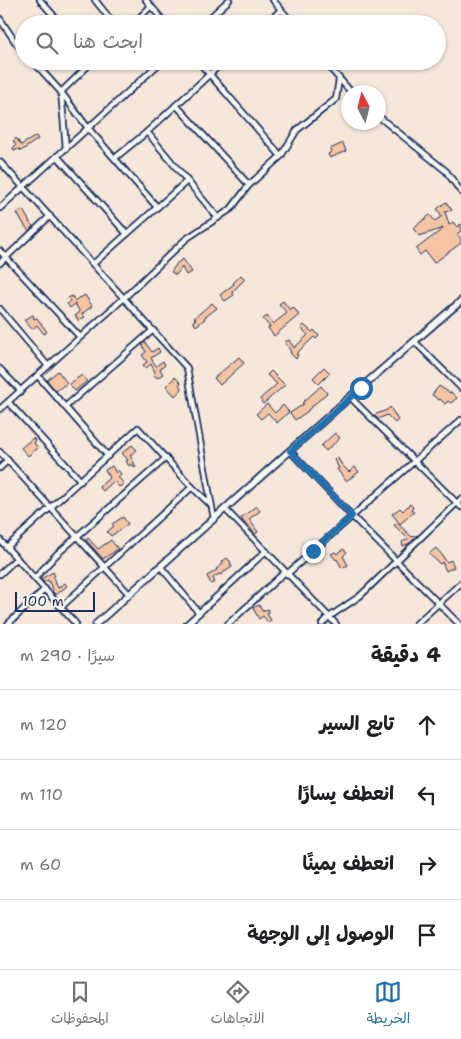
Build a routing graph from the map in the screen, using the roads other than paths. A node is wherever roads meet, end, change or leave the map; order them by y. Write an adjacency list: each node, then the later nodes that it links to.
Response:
1 (40, 0): 8 (street)
2 (95, 0): 9 (street)
3 (146, 0): 6 (street)
4 (229, 0): 12 (street)
5 (273, 0): 7 (street)
6 (151, 6): 10 (street); 11 (street)
7 (281, 10): 13 (street); 14 (street)
8 (53, 15)
9 (107, 15)
10 (142, 15)
11 (158, 15)
12 (213, 15)
13 (276, 15)
14 (285, 15)
15 (0, 19): 16 (street)
16 (15, 42)
17 (41, 70): 26 (street)
18 (83, 70): 26 (street)
19 (152, 70): 29 (street)
20 (206, 70): 23 (street)
21 (214, 70): 23 (street)
22 (332, 70): 24 (street)
23 (210, 74): 27 (street); 33 (street)
24 (339, 79): 25 (street); 33 (street)
25 (344, 85)
26 (60, 92): 29 (street); 31 (street)
27 (176, 105): 30 (street); 37 (street)
28 (386, 122): 39 (street)
29 (88, 128): 31 (street); 34 (street)
30 (147, 132): 34 (street); 36 (street)
31 (66, 148): 32 (street)
32 (57, 156): 38 (street); 44 (street)
33 (282, 156): 37 (street)
34 (115, 158): 40 (street)
35 (0, 162): 38 (street)
36 (187, 180): 40 (street); 43 (street)
37 (248, 185): 43 (street)
38 (23, 187): 41 (street); 42 (street)
39 (461, 192)
40 (157, 207): 44 (street)
41 (0, 208)
42 (50, 216): 46 (street); 48 (street)
43 (218, 218): 49 (street)
44 (127, 234): 48 (street)
45 (0, 251): 46 (street)
46 (6, 258): 47 (street); 53 (street)
47 (0, 263)
48 (93, 264): 49 (street)
49 (124, 298): 52 (street); 53 (street)
50 (460, 303): 54 (main road)
51 (0, 309): 55 (street)
52 (153, 330): 62 (street); 76 (street)
53 (80, 337): 55 (street)
54 (414, 341): 58 (street); 60 (main road)
55 (48, 366): 57 (street)
56 (0, 369): 59 (street)
57 (38, 376): 59 (street); 62 (street)
58 (461, 388)
59 (20, 391): 61 (street)
60 (350, 397): 65 (main road); 70 (street)
61 (8, 402): 63 (street); 72 (street)
62 (66, 407): 67 (street)
63 (0, 410)
64 (461, 420): 70 (street)
65 (290, 451): 79 (main road); 80 (street)
66 (0, 452): 69 (street)
67 (108, 456): 68 (street); 72 (street)
68 (166, 458): 73 (street); 82 (street)
69 (8, 460): 71 (street); 78 (street)
70 (414, 461): 75 (street); 80 (street)
71 (0, 468)
72 (81, 481): 78 (street)
73 (192, 487): 76 (street); 88 (street)
74 (461, 498): 75 (street)
75 (457, 503): 77 (street); 87 (street)
76 (211, 505): 81 (street)
77 (461, 507)
78 (51, 508): 82 (street); 84 (street)
79 (225, 509): 81 (main road); 85 (street)
80 (352, 516): 87 (street); 90 (street)
81 (214, 519): 89 (main road)
82 (77, 537): 88 (street); 92 (street)
83 (0, 540): 84 (street)
84 (7, 548): 86 (street)
85 (266, 551): 90 (street); 98 (street)
86 (17, 558): 91 (street); 92 (street)
87 (396, 561): 96 (street); 99 (street)
88 (104, 566): 95 (street); 97 (street)
89 (160, 566): 95 (main road); 98 (street)
90 (286, 573): 99 (street); 104 (street)
91 (0, 574)
92 (35, 578): 94 (street)
93 (461, 583): 96 (street)
94 (45, 590): 97 (street); 100 (street)
95 (129, 594): 102 (main road)
96 (438, 604): 107 (street); 108 (street)
97 (60, 607): 101 (street)
98 (199, 613): 103 (street)
99 (329, 617): 105 (street); 106 (street)
100 (8, 624)
101 (76, 624)
102 (96, 624)
103 (187, 624)
104 (228, 624)
105 (322, 624)
106 (336, 624)
107 (416, 624)
108 (459, 624)

